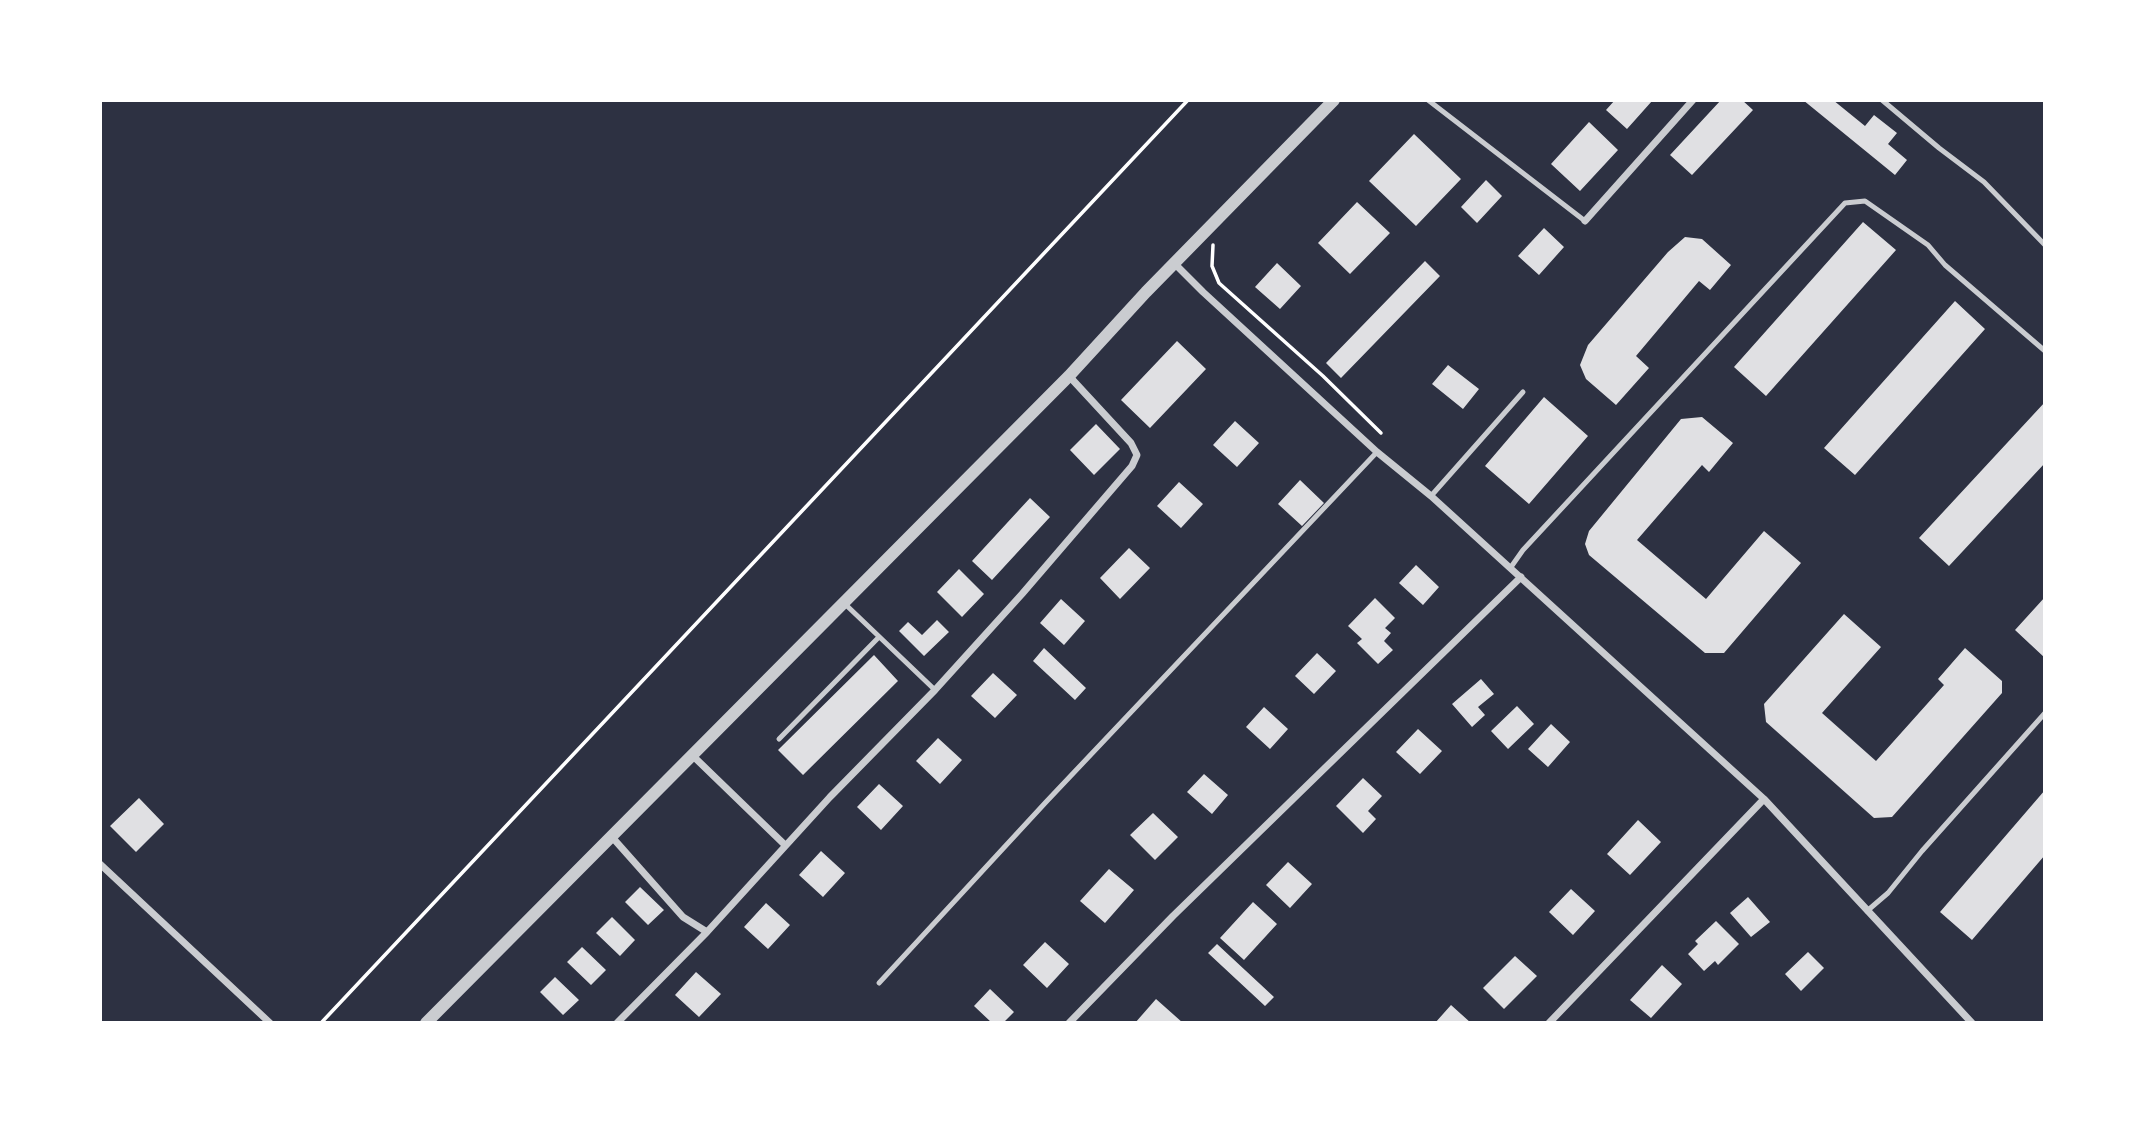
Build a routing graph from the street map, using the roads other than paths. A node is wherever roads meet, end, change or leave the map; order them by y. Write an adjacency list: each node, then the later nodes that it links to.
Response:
1 (1334, 100): 7 (street)
2 (1428, 100): 5 (lane)
3 (1693, 100): 5 (street)
4 (1882, 100): 6 (lane)
5 (1585, 221)
6 (2045, 245)
7 (1174, 263): 9 (street); 11 (street)
8 (2045, 351): 13 (lane)
9 (1069, 376): 15 (street); 17 (street)
10 (1523, 391): 12 (lane)
11 (1377, 452): 12 (street); 27 (lane)
12 (1432, 496): 13 (street)
13 (1511, 567): 14 (street)
14 (1521, 577): 21 (street); 31 (street)
15 (843, 602): 16 (lane); 20 (street)
16 (880, 637): 17 (lane); 19 (lane)
17 (936, 690): 23 (street)
18 (2045, 713): 25 (lane)
19 (779, 739)
20 (691, 754): 22 (street); 23 (street)
21 (1764, 800): 25 (street); 32 (street)
22 (612, 837): 26 (street); 29 (street)
23 (785, 845): 26 (street)
24 (100, 864): 28 (street)
25 (1867, 911): 33 (street)
26 (707, 932): 30 (street)
27 (879, 983)
28 (271, 1023)
29 (426, 1023)
30 (617, 1023)
31 (1069, 1023)
32 (1549, 1023)
33 (1972, 1023)

